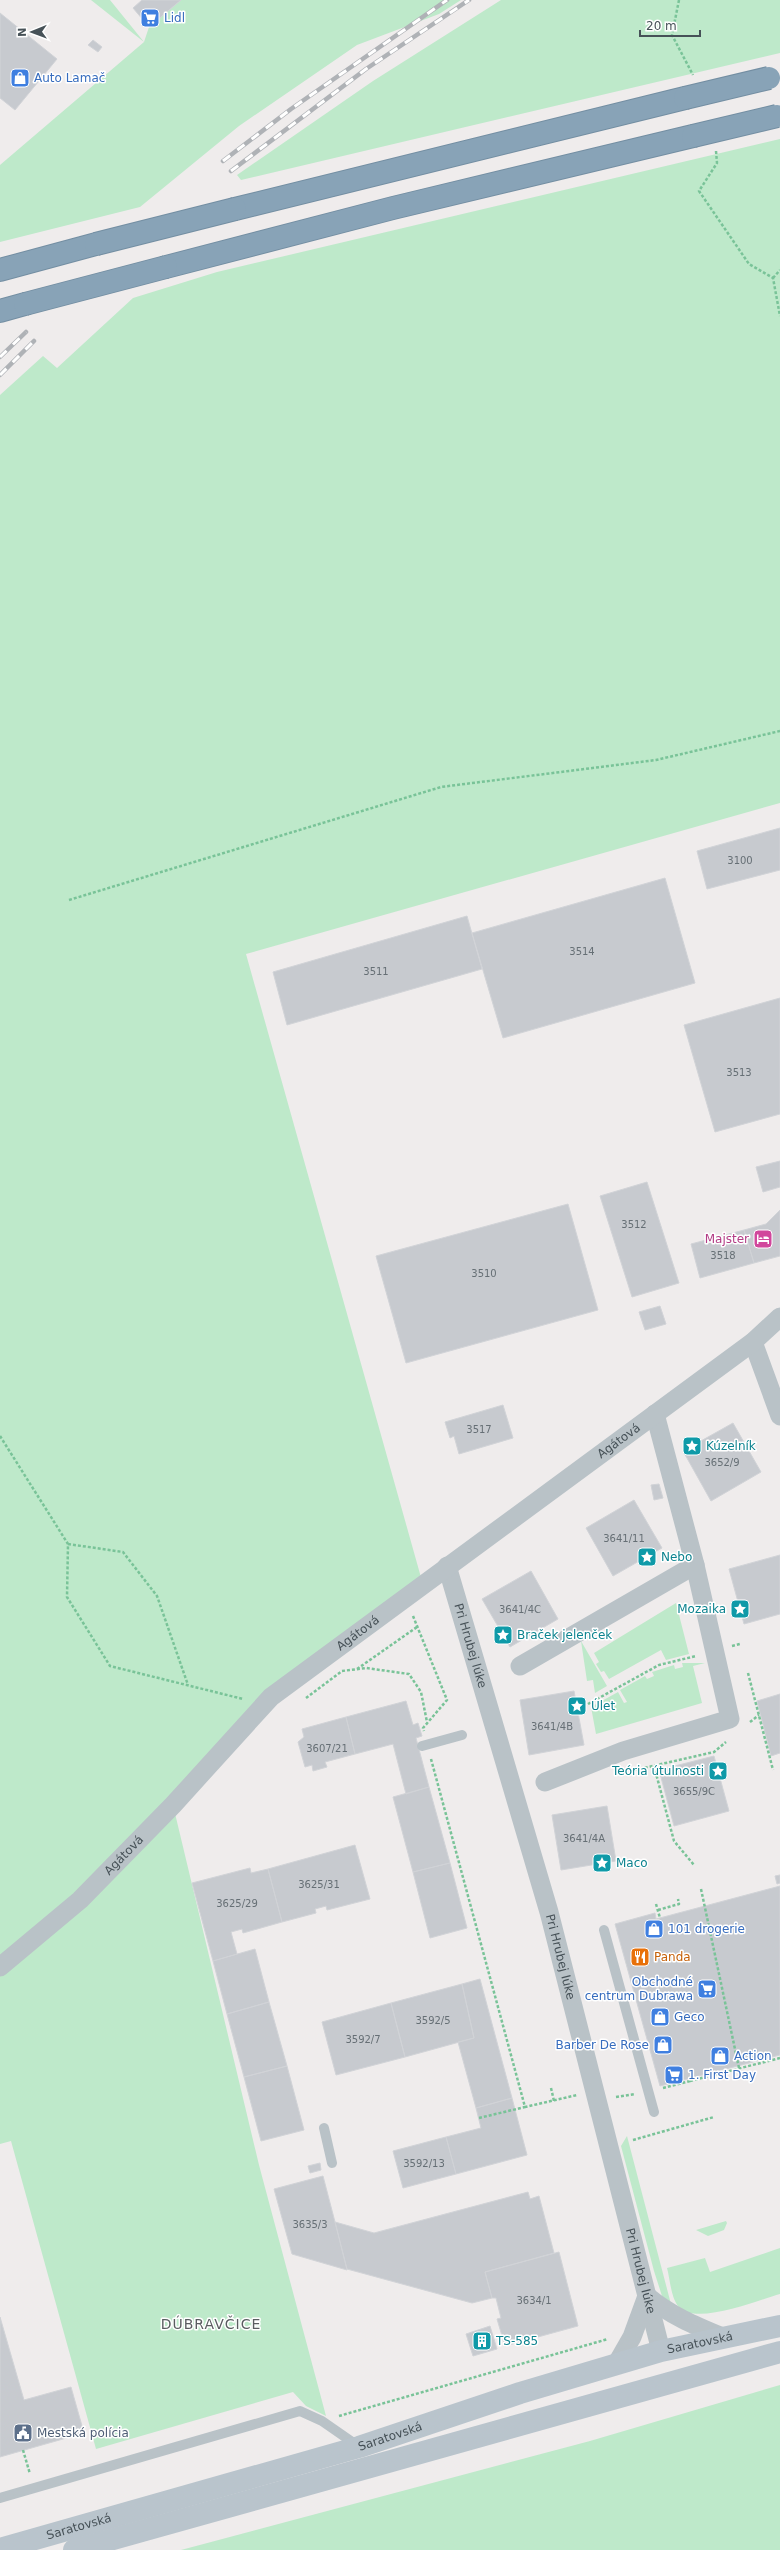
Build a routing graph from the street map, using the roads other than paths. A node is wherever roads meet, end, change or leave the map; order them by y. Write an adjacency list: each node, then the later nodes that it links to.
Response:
1 (774, 77): 3 (highway, bridge)
2 (779, 116): 4 (highway, bridge)
3 (0, 270)
4 (0, 311)
5 (780, 1317): 6 (street, Agátová)
6 (753, 1342): 7 (street, Agátová); 8 (street)
7 (655, 1414): 9 (street); 10 (street, Agátová)
8 (780, 1416)
9 (695, 1565): 11 (street); 14 (street)
10 (447, 1566): 16 (street, Agátová); 20 (street, Pri Hrubej lúke)
11 (520, 1666)
12 (462, 1735): 13 (lane)
13 (425, 1745)
14 (545, 1782)
15 (604, 1930): 17 (lane)
16 (0, 1967)
17 (654, 2112)
18 (324, 2128): 19 (lane)
19 (332, 2164)
20 (647, 2296): 22 (street); 23 (street, Pri Hrubej lúke); 25 (street)
21 (780, 2326): 22 (main road, Saratovská)
22 (725, 2338): 23 (main road, Saratovská)
23 (661, 2352): 25 (main road, Saratovská); 26 (main road); 27 (main road)
24 (780, 2352): 26 (main road, Saratovská)
25 (616, 2364): 28 (main road, Saratovská)
26 (686, 2378): 27 (main road, Saratovská)
27 (638, 2391): 31 (main road, Saratovská)
28 (360, 2447): 29 (lane); 30 (main road, Saratovská)
29 (0, 2498)
30 (0, 2549)
31 (74, 2550)

